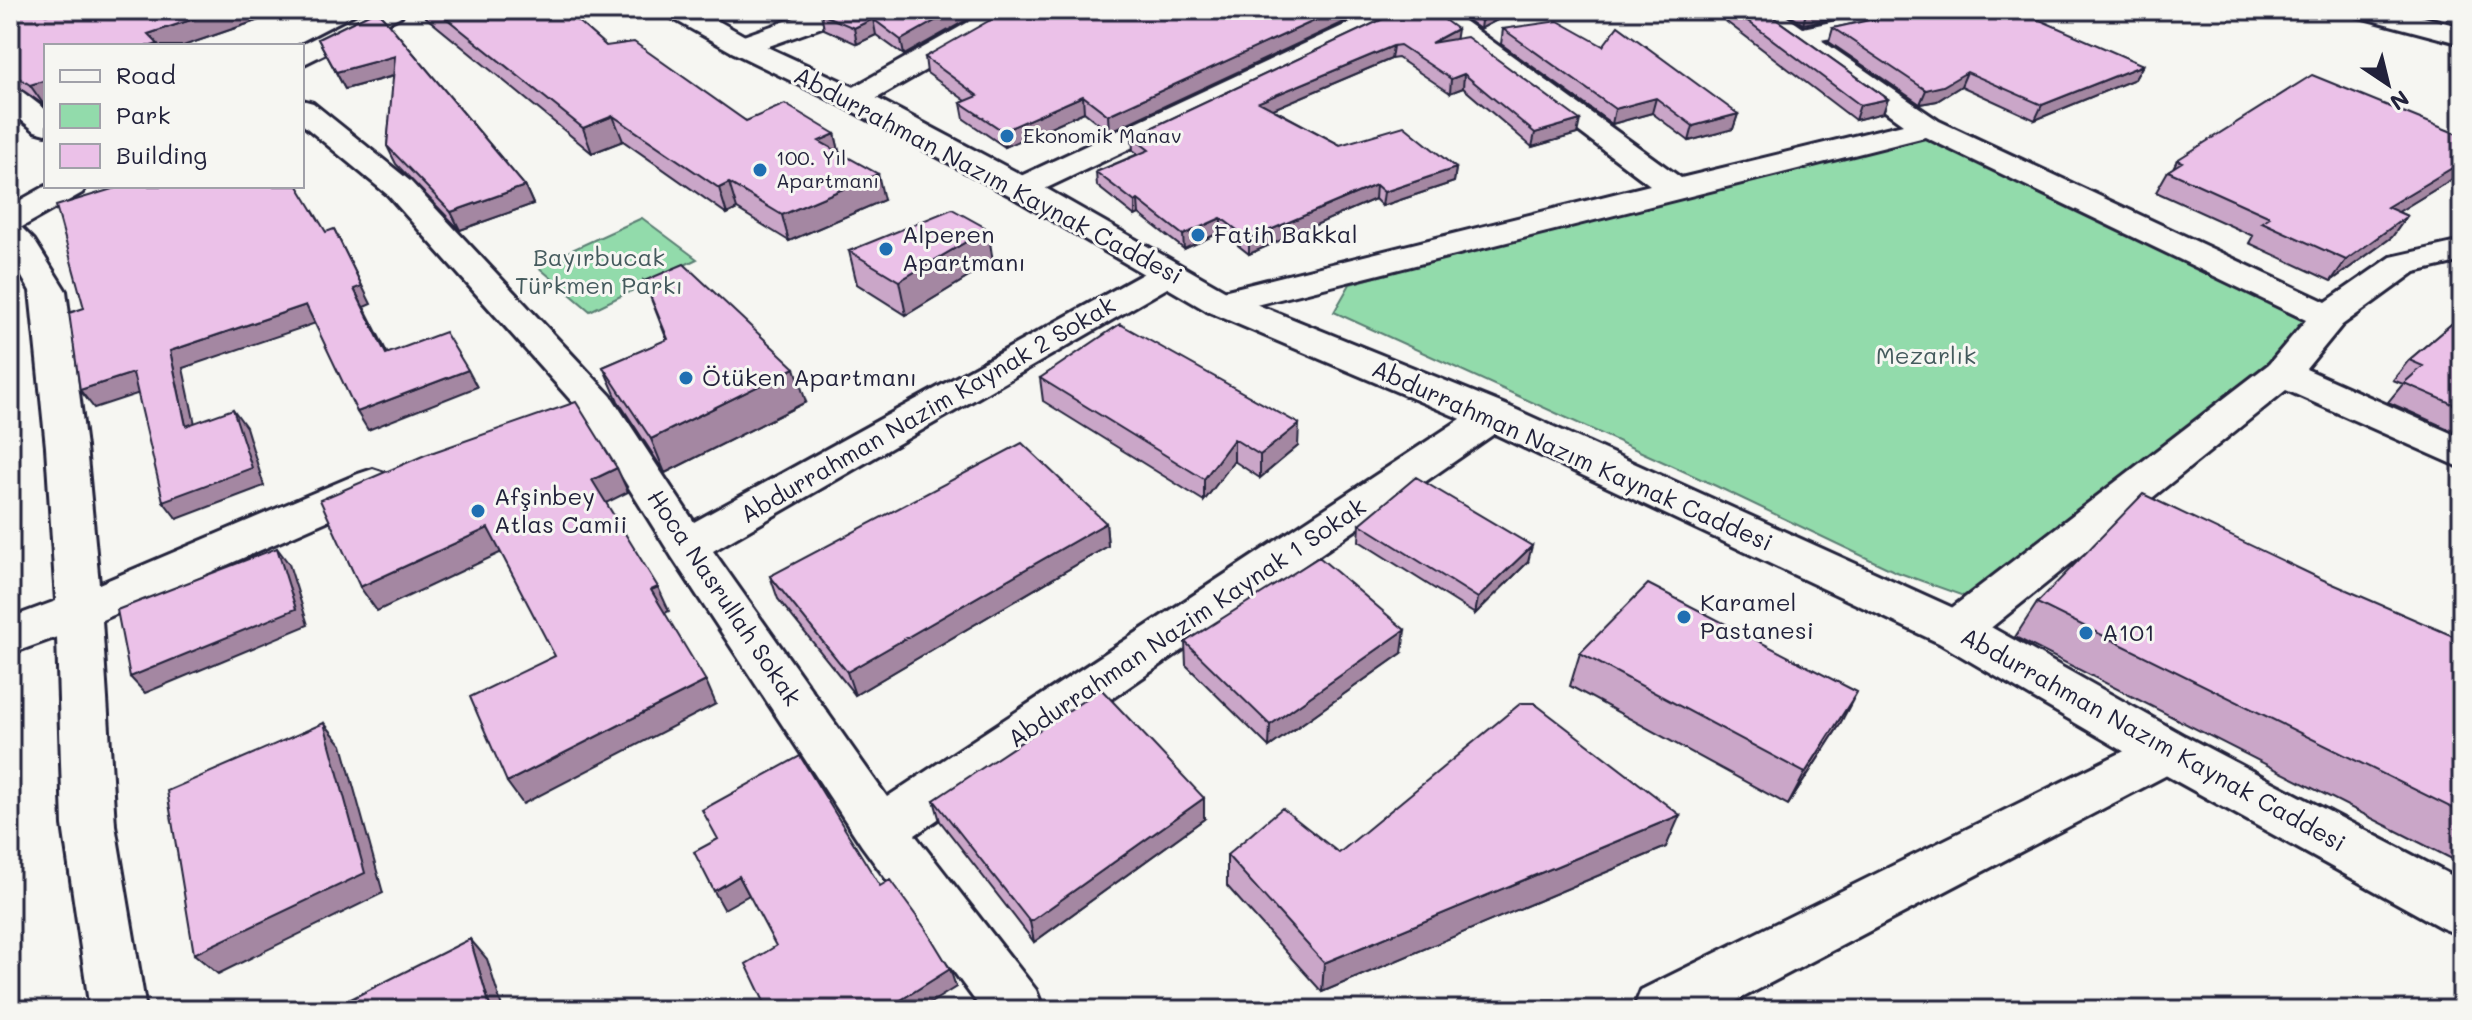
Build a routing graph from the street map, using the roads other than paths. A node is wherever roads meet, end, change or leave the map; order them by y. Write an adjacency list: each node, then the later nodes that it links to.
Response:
1 (391, 10): 14 (street)
2 (678, 10): 13 (street, Abdurrahman Nazım Kaynak Caddesi)
3 (843, 10): 13 (street)
4 (1010, 10): 16 (street)
5 (1399, 10): 21 (street)
6 (1431, 10): 22 (street)
7 (1759, 10): 12 (street)
8 (1889, 10): 12 (street)
9 (2366, 10): 11 (street)
10 (2462, 13): 11 (street)
11 (2451, 34)
12 (1800, 36): 19 (street)
13 (742, 46): 16 (street, Abdurrahman Nazım Kaynak Caddesi)
14 (304, 55)
15 (10, 96): 18 (street)
16 (854, 99): 21 (street, Abdurrahman Nazım Kaynak Caddesi)
17 (304, 111): 30 (street, Hoca Nasrullah Sokak)
18 (44, 123)
19 (1928, 127): 22 (street); 28 (street)
20 (66, 188): 23 (street)
21 (1021, 188): 26 (street, Abdurrahman Nazım Kaynak Caddesi)
22 (1677, 190): 27 (street)
23 (10, 220)
24 (10, 235): 36 (street)
25 (2462, 251): 28 (street)
26 (1169, 273): 27 (street, Abdurrahman Nazım Kaynak Caddesi); 35 (street, Abdurrahman Nazim Kaynak 2 Sokak)
27 (1220, 303): 31 (street, Abdurrahman Nazım Kaynak Caddesi)
28 (2329, 317): 29 (street)
29 (2282, 373): 33 (street); 37 (street)
30 (597, 405): 32 (street); 35 (street, Hoca Nasrullah Sokak)
31 (1493, 416): 37 (street, Abdurrahman Nazım Kaynak Caddesi); 40 (street, Abdurrahman Nazim Kaynak 1 Sokak)
32 (553, 421)
33 (2462, 454)
34 (405, 473): 36 (street)
35 (687, 546): 40 (street, Hoca Nasrullah Sokak)
36 (79, 611): 38 (street); 42 (street)
37 (1956, 630): 39 (street, Abdurrahman Nazım Kaynak Caddesi)
38 (10, 636)
39 (2167, 751): 41 (street, Abdurrahman Nazım Kaynak Caddesi); 44 (street)
40 (880, 830): 43 (street, Hoca Nasrullah Sokak)
41 (2462, 910)
42 (118, 1010)
43 (1016, 1010)
44 (1661, 1010)

